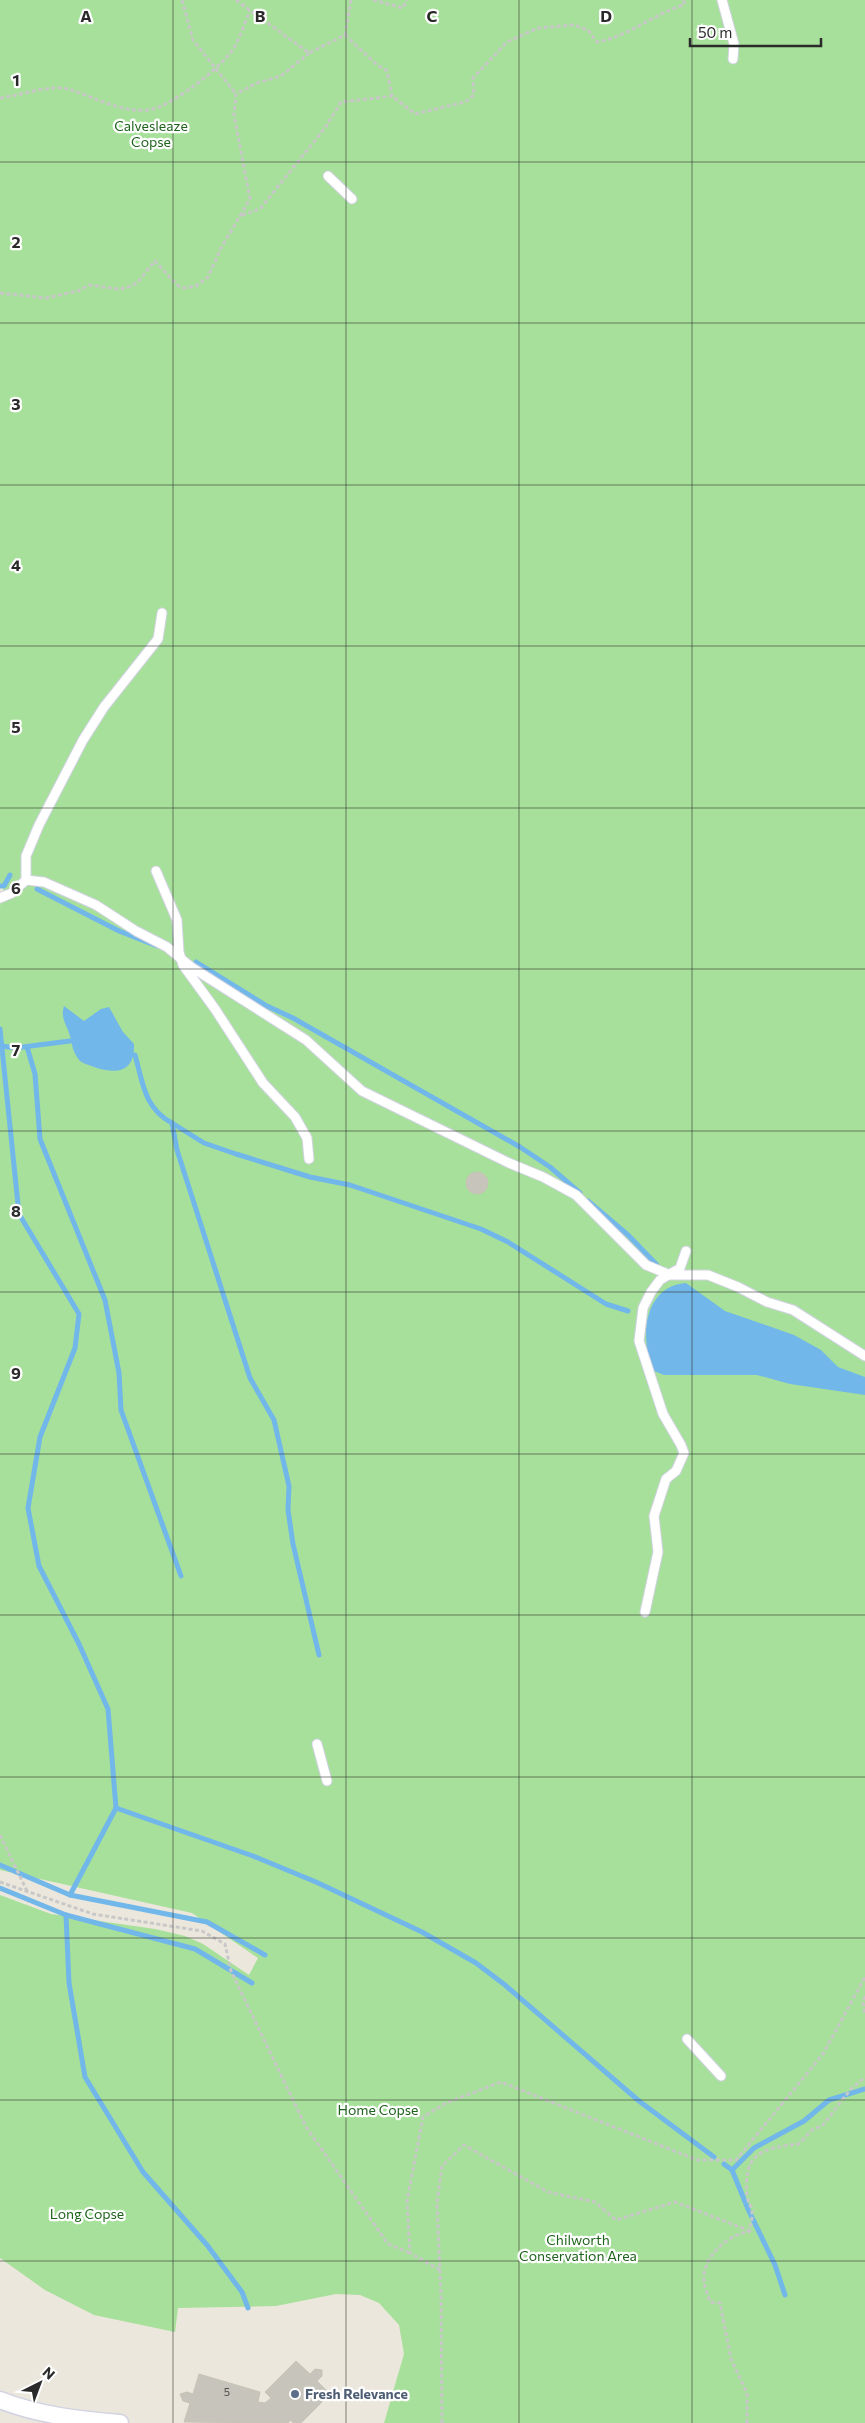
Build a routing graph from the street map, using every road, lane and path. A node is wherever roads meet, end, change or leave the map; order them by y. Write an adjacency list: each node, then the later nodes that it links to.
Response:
1 (182, 0): 12 (path)
2 (236, 0): 8 (path)
3 (351, 0): 9 (path)
4 (373, 0): 5 (path)
5 (407, 0)
6 (684, 0): 14 (path)
7 (722, 0): 11 (lane)
8 (250, 11): 10 (path); 12 (path)
9 (345, 35): 10 (path); 14 (path)
10 (309, 53): 13 (path)
11 (733, 59)
12 (214, 69): 13 (path); 15 (path)
13 (236, 94): 18 (path)
14 (392, 96): 18 (path)
15 (0, 98)
16 (328, 176): 17 (lane)
17 (352, 199)
18 (242, 215): 19 (path)
19 (0, 293)
20 (162, 613): 22 (lane)
21 (156, 871): 24 (lane)
22 (26, 880): 23 (lane); 24 (lane)
23 (0, 898)
24 (181, 959): 25 (lane); 27 (lane)
25 (309, 1158)
26 (686, 1251): 27 (lane)
27 (669, 1274): 28 (lane); 29 (lane)
28 (865, 1356)
29 (645, 1612)
30 (317, 1744): 31 (lane)
31 (327, 1781)
32 (0, 1835): 34 (path)
33 (0, 1882): 34 (path)
34 (27, 1891): 42 (path)
35 (865, 1977): 42 (path)
36 (865, 1996): 37 (path)
37 (865, 2014)
38 (687, 2039): 39 (lane)
39 (721, 2076)
40 (865, 2077): 41 (path)
41 (750, 2231): 43 (path); 47 (path)
42 (410, 2253): 43 (path)
43 (440, 2270): 46 (path)
44 (0, 2400): 45 (street)
45 (120, 2423)
46 (442, 2423)
47 (747, 2423)

